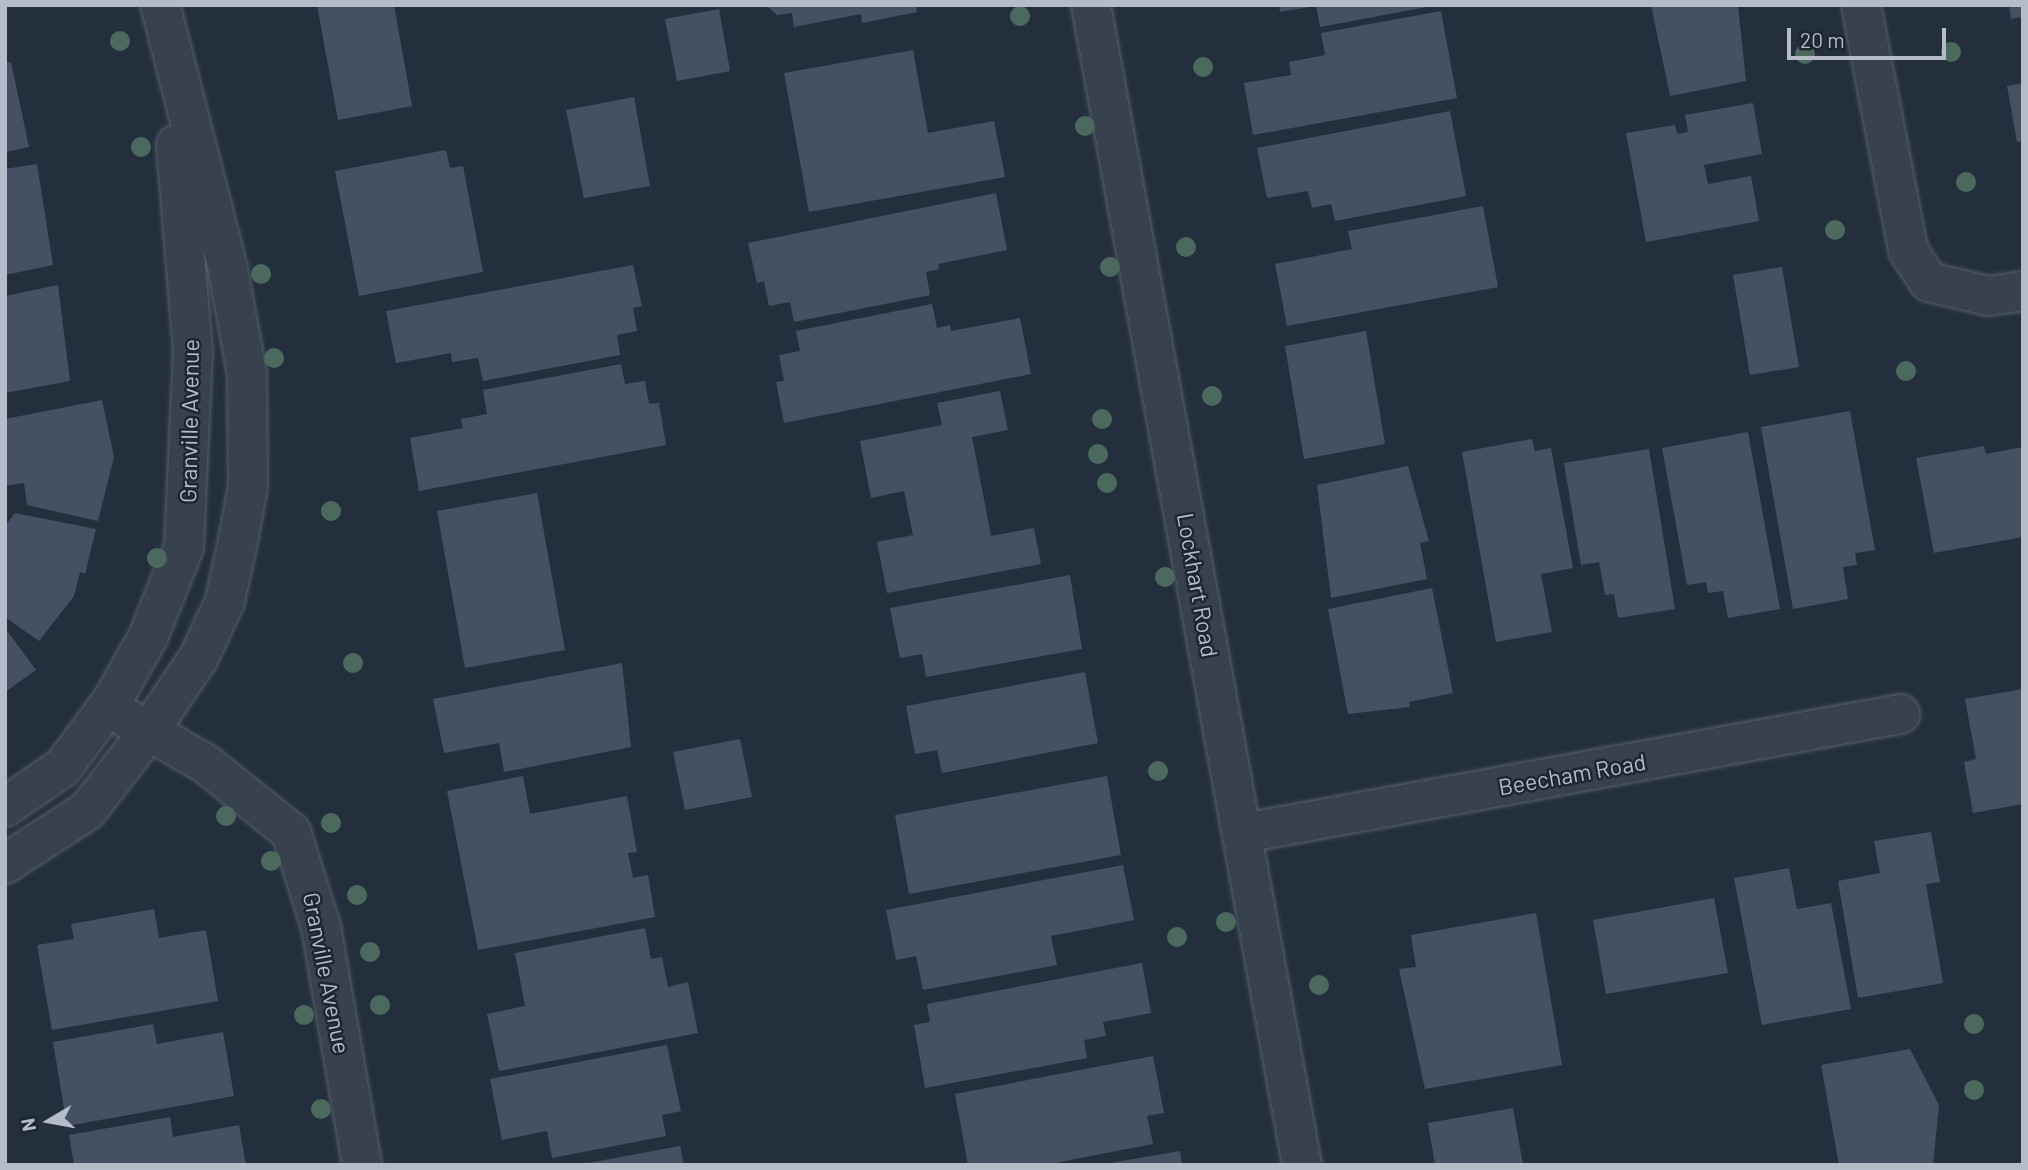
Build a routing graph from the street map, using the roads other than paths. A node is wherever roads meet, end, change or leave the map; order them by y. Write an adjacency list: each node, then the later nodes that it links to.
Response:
1 (160, 5): 4 (street, Granville Avenue)
2 (1091, 5): 10 (street, Lockhart Road)
3 (1861, 5): 5 (street)
4 (172, 69): 6 (street, Granville Avenue); 8 (street, Granville Avenue)
5 (2023, 290)
6 (108, 707): 8 (street, Granville Avenue); 9 (street)
7 (1900, 714): 10 (street, Beecham Road)
8 (149, 732): 11 (street); 12 (street, Granville Avenue)
9 (5, 807)
10 (1244, 833): 13 (street, Lockhart Road)
11 (5, 864)
12 (362, 1165)
13 (1302, 1165)

